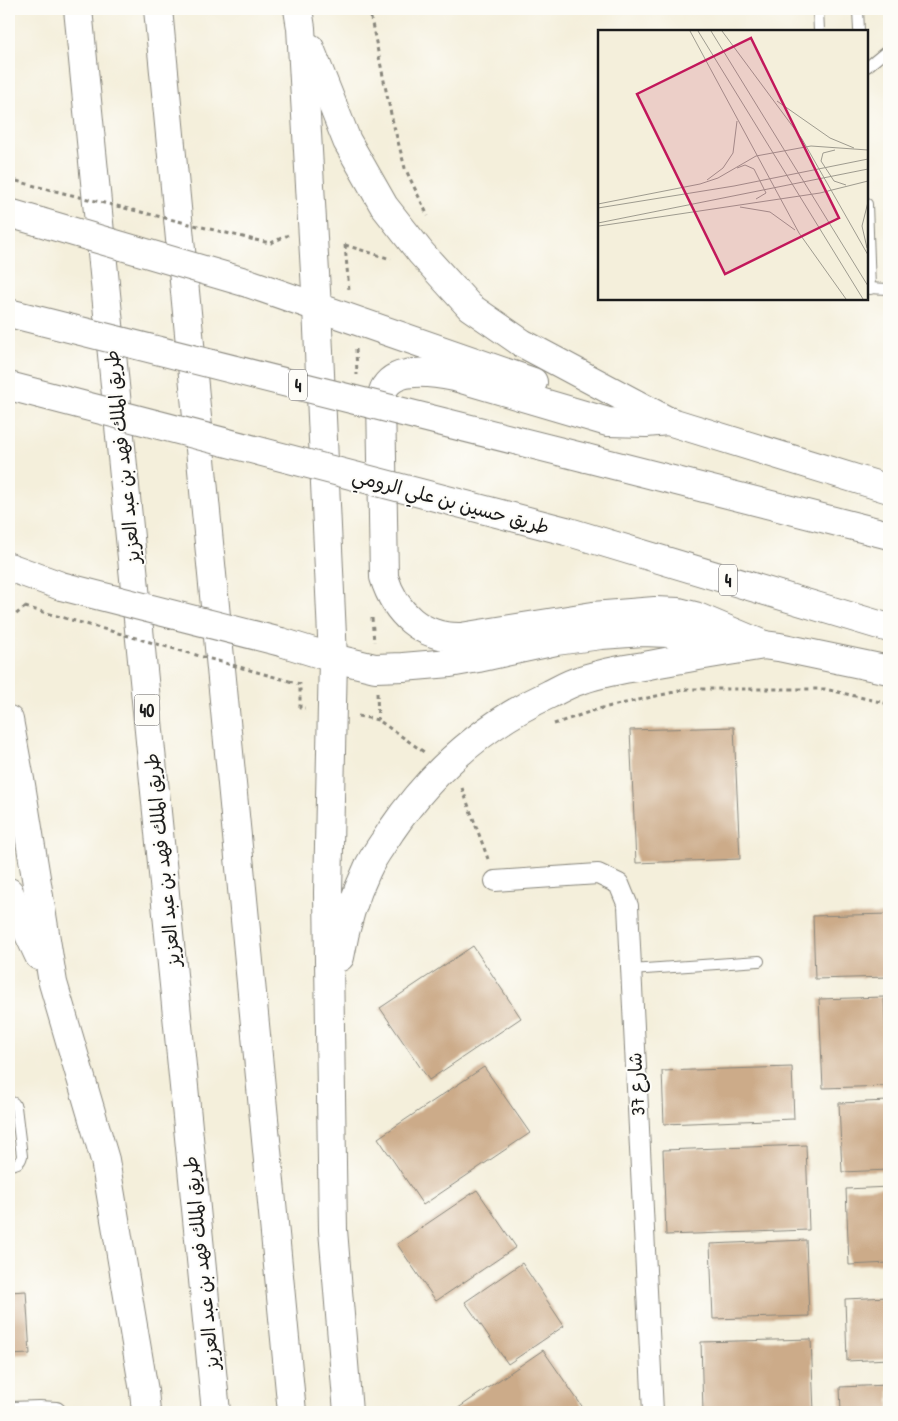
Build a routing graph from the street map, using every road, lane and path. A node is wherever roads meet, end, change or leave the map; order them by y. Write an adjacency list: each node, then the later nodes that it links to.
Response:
1 (78, 9): 44 (highway, طريق الملك فهد بن عبد العزيز / 40)
2 (158, 9): 45 (highway)
3 (818, 9): 6 (lane)
4 (858, 9): 7 (lane)
5 (300, 18): 15 (highway); 18 (highway)
6 (819, 30)
7 (859, 30)
8 (889, 49): 9 (lane)
9 (868, 65)
10 (9, 179): 12 (path, bridge)
11 (9, 214): 15 (highway, bridge)
12 (255, 240)
13 (868, 289): 14 (lane)
14 (889, 289)
15 (317, 308): 18 (highway); 25 (highway)
16 (9, 313): 20 (highway, 4, bridge)
17 (9, 386): 23 (highway, طريق حسين بن علي الرومي / 4, bridge)
18 (668, 421): 19 (highway); 24 (highway)
19 (889, 489)
20 (889, 535)
21 (9, 567): 25 (highway, bridge)
22 (9, 617): 27 (path, bridge)
23 (889, 628)
24 (764, 645): 25 (highway); 26 (highway); 32 (highway)
25 (332, 658): 38 (highway)
26 (889, 670)
27 (289, 681)
28 (889, 704): 31 (path)
29 (9, 720): 37 (highway)
30 (378, 720): 32 (path)
31 (553, 724)
32 (445, 767): 33 (path); 38 (highway)
33 (495, 881): 36 (street, شارع 37)
34 (9, 892): 37 (highway)
35 (759, 961): 36 (lane)
36 (631, 970): 47 (street, شارع 37)
37 (52, 983): 43 (highway)
38 (331, 1055): 46 (highway)
39 (9, 1101): 40 (lane)
40 (9, 1165)
41 (11, 1412): 42 (street)
42 (56, 1412)
43 (146, 1412)
44 (216, 1412)
45 (292, 1412)
46 (348, 1412)
47 (652, 1412)

